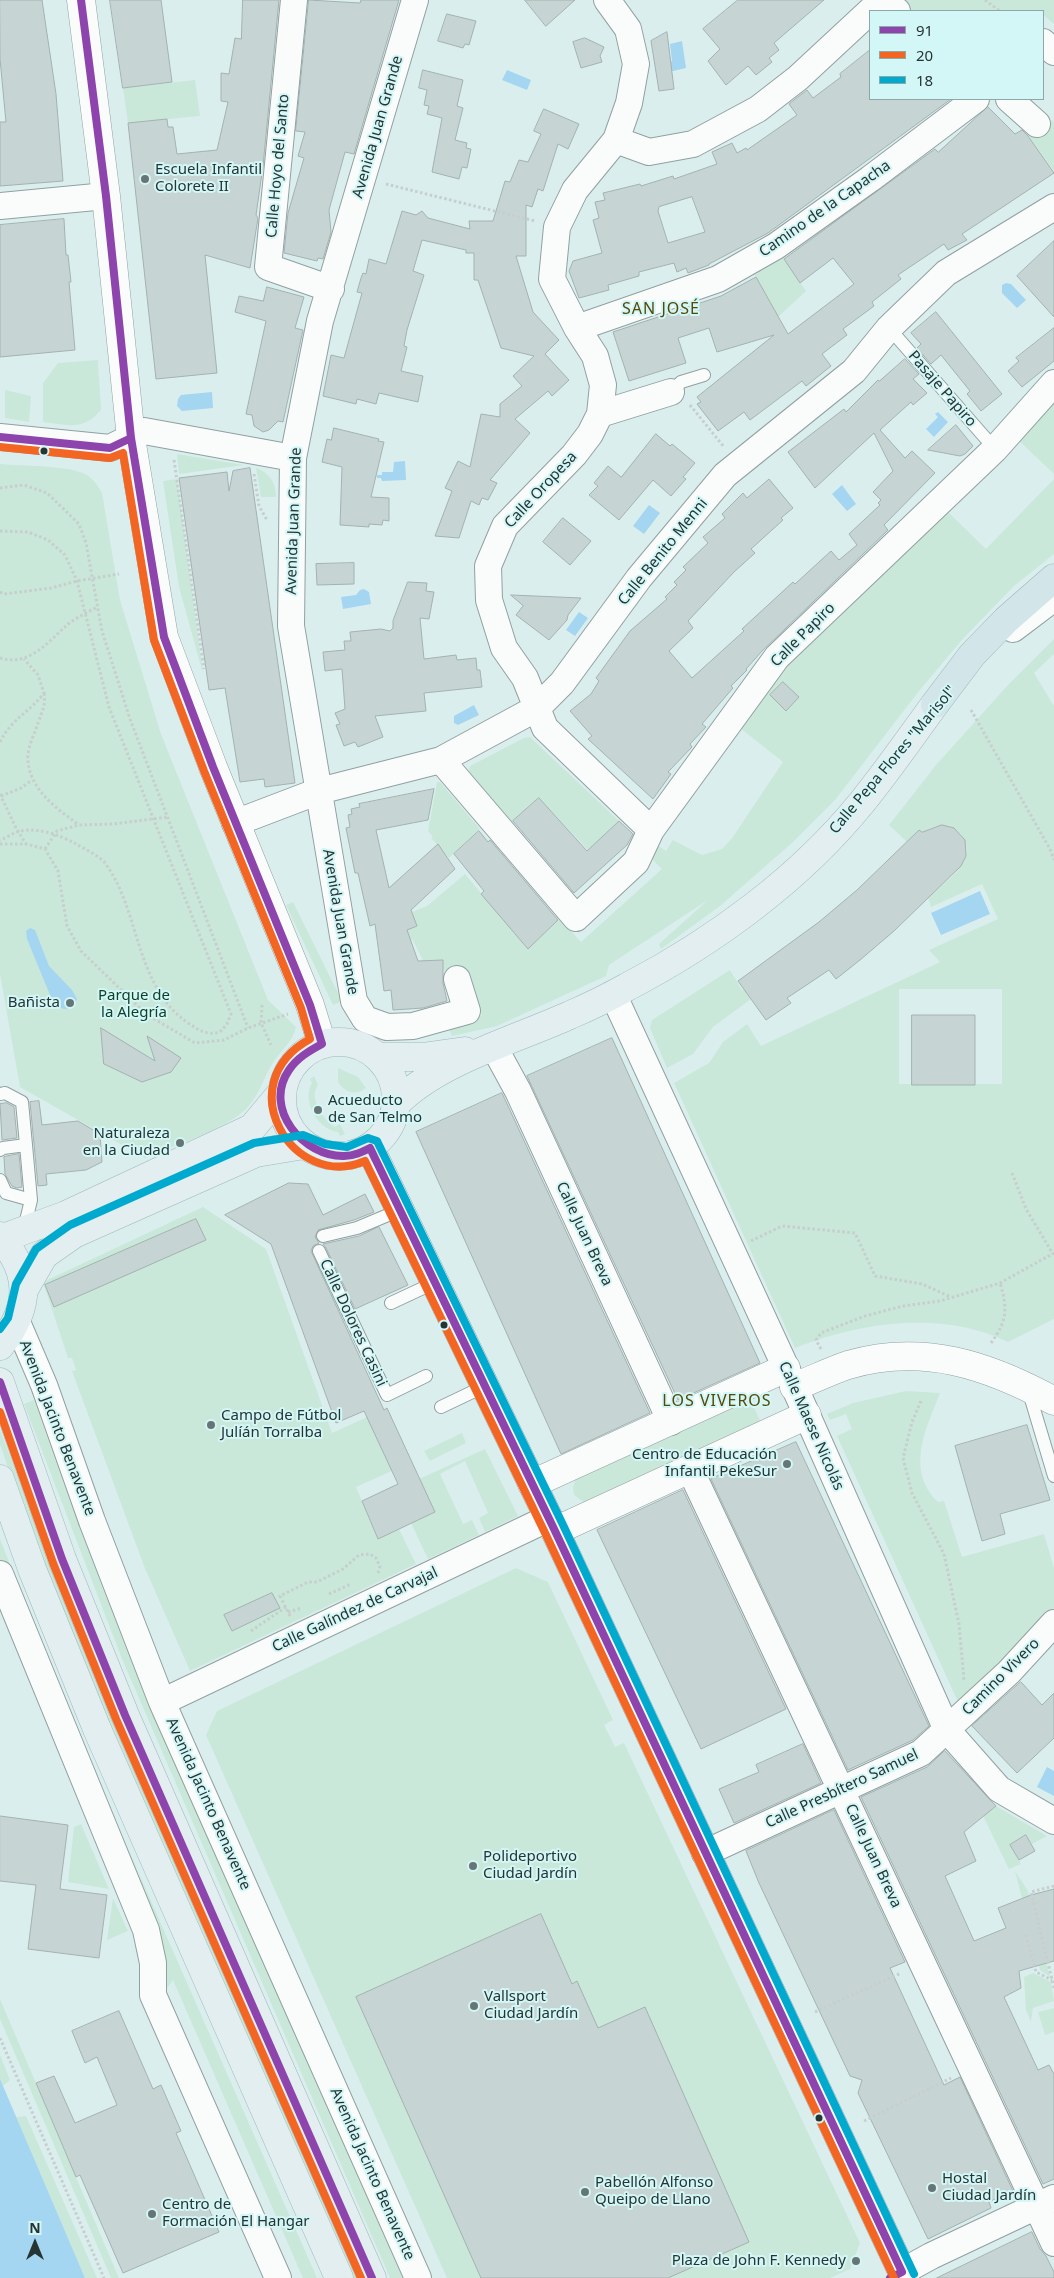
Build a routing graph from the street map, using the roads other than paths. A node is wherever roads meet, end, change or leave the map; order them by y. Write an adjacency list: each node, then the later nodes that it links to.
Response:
1 (81, 0): 15 (main road)
2 (294, 0): 18 (street, Calle Hoyo del Santo)
3 (415, 0): 18 (street, Avenida Juan Grande)
4 (608, 0): 14 (street, Calle Oropesa)
5 (882, 0): 6 (street); 7 (street)
6 (871, 10)
7 (896, 10)
8 (869, 12): 14 (street)
9 (1044, 43): 10 (street)
10 (1054, 52)
11 (975, 100): 19 (street, Camino de la Capacha)
12 (1010, 100): 13 (street)
13 (1037, 124)
14 (616, 140): 19 (street, Calle Oropesa)
15 (106, 196): 16 (street); 26 (main road)
16 (0, 206)
17 (1054, 207): 20 (street, Calle Benito Menni)
18 (330, 289): 28 (street, Avenida Juan Grande)
19 (577, 328): 24 (street, Calle Oropesa)
20 (889, 328): 27 (lane, Pasaje Papiro); 32 (street, Calle Benito Menni)
21 (704, 374): 23 (lane)
22 (1054, 384): 27 (street, Calle Papiro)
23 (671, 392): 24 (street)
24 (600, 414): 32 (street, Calle Oropesa)
25 (0, 437): 26 (street)
26 (131, 438): 28 (street); 35 (main road)
27 (995, 449): 36 (street, Calle Papiro)
28 (293, 458): 34 (street, Avenida Juan Grande)
29 (1054, 578): 31 (highway)
30 (1054, 598): 31 (street, Calle Pepa Flores "Marisol")
31 (935, 704): 38 (main road, Calle Pepa Flores "Marisol")
32 (537, 708): 33 (street, Calle Benito Menni); 36 (street)
33 (441, 760): 34 (street, Calle Benito Menni); 36 (street, Calle Papiro)
34 (319, 791): 35 (street, Calle Benito Menni); 37 (street, Avenida Juan Grande)
35 (235, 823): 39 (main road)
36 (651, 830)
37 (457, 979)
38 (614, 994): 40 (main road, Calle Pepa Flores "Marisol"); 61 (street, Calle Maese Nicolás)
39 (322, 1044): 41 (main road); 42 (main road)
40 (494, 1046): 41 (main road, Calle Pepa Flores "Marisol"); 44 (main road, Calle Pepa Flores "Marisol"); 68 (street, Calle Juan Breva)
41 (380, 1057): 44 (main road)
42 (282, 1092): 46 (main road); 52 (main road)
43 (0, 1094): 45 (lane)
44 (396, 1104): 47 (main road)
45 (26, 1145): 48 (lane); 50 (lane)
46 (304, 1145): 47 (main road); 56 (main road)
47 (370, 1148): 51 (main road)
48 (0, 1150)
49 (0, 1180): 50 (lane)
50 (31, 1200): 52 (lane)
51 (400, 1210): 53 (lane); 55 (main road)
52 (9, 1234): 56 (main road, Avenida Jacinto Benavente)
53 (323, 1236)
54 (319, 1251): 60 (lane, Calle Dolores Casini)
55 (436, 1282): 57 (lane); 63 (main road)
56 (25, 1288): 58 (main road, Avenida Jacinto Benavente)
57 (391, 1303)
58 (17, 1322): 59 (main road, Avenida Jacinto Benavente); 76 (street, Avenida Jacinto Benavente)
59 (0, 1346)
60 (426, 1376)
61 (790, 1377): 64 (main road); 67 (street, Calle Maese Nicolás); 68 (main road)
62 (0, 1382): 86 (main road)
63 (485, 1386): 66 (lane); 72 (main road)
64 (1028, 1386): 65 (main road); 70 (lane)
65 (1054, 1401)
66 (441, 1407)
67 (806, 1415): 69 (main road, Calle Galíndez de Carvajal); 77 (street, Calle Maese Nicolás)
68 (671, 1422): 72 (main road)
69 (690, 1469): 73 (main road, Calle Galíndez de Carvajal); 78 (street, Calle Juan Breva)
70 (1054, 1476)
71 (0, 1479): 85 (main road)
72 (532, 1484): 73 (main road)
73 (552, 1524): 76 (street, Calle Galíndez de Carvajal); 80 (main road)
74 (0, 1574): 84 (street)
75 (1054, 1623): 77 (street, Camino Vivero)
76 (162, 1702): 87 (street, Avenida Jacinto Benavente)
77 (947, 1730): 78 (street, Calle Presbítero Samuel); 79 (street, Calle Maese Nicolás)
78 (842, 1790): 80 (street, Calle Presbítero Samuel); 81 (street, Calle Juan Breva)
79 (1054, 1821)
80 (705, 1853): 83 (main road)
81 (1046, 2202): 82 (street, Calle Juan Breva); 83 (street)
82 (1054, 2243)
83 (899, 2276)
84 (278, 2278)
85 (339, 2278)
86 (372, 2278)
87 (418, 2278)

